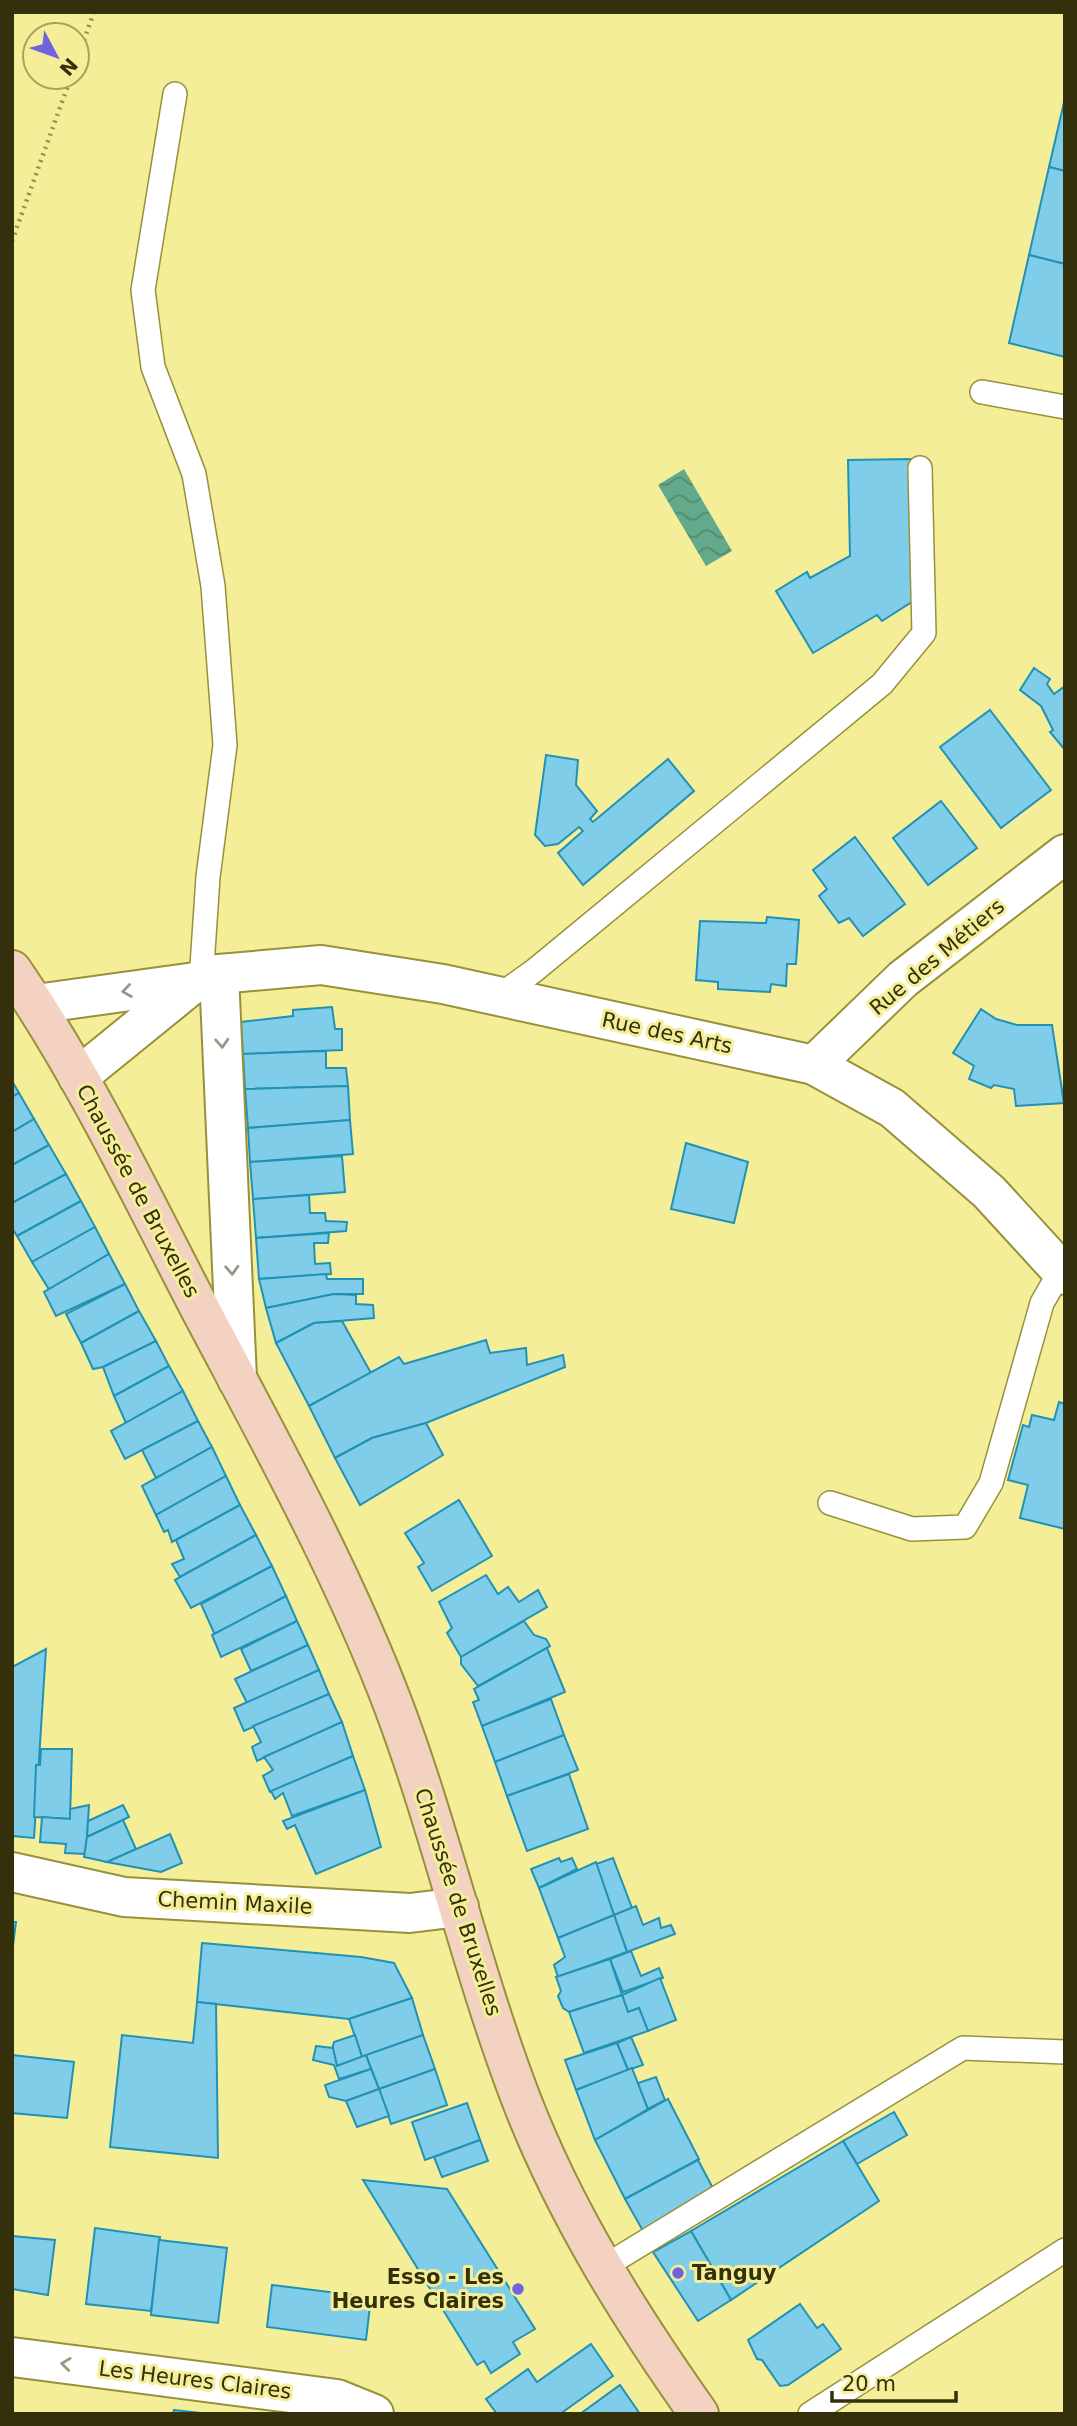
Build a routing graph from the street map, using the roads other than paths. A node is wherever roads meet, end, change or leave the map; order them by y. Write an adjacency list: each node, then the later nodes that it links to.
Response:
1 (175, 94): 7 (lane)
2 (982, 392): 3 (lane)
3 (1065, 407)
4 (920, 468): 8 (lane)
5 (1065, 854): 10 (street, Rue des Métiers)
6 (12, 970): 9 (main road, Chaussée de Bruxelles)
7 (205, 979): 8 (street, Rue des Arts); 9 (street, Rue des Arts, one-way to 9); 11 (street); 13 (street, Chaussée de Bruxelles, one-way to 13)
8 (499, 996): 10 (street, Rue des Arts)
9 (36, 1004): 11 (main road, Chaussée de Bruxelles)
10 (814, 1065): 12 (street, Rue des Arts)
11 (78, 1077): 13 (main road, Chaussée de Bruxelles)
12 (1063, 1272): 14 (lane)
13 (237, 1379): 16 (main road, Chaussée de Bruxelles)
14 (830, 1503)
15 (12, 1872): 16 (street, Chemin Maxile)
16 (459, 1907): 19 (main road, Chaussée de Bruxelles)
17 (1065, 2052): 19 (lane)
18 (1065, 2250): 23 (lane)
19 (602, 2268): 22 (main road, Chaussée de Bruxelles)
20 (12, 2357): 21 (street, Les Heures Claires, one-way to 20)
21 (374, 2414)
22 (699, 2414)
23 (810, 2414)

